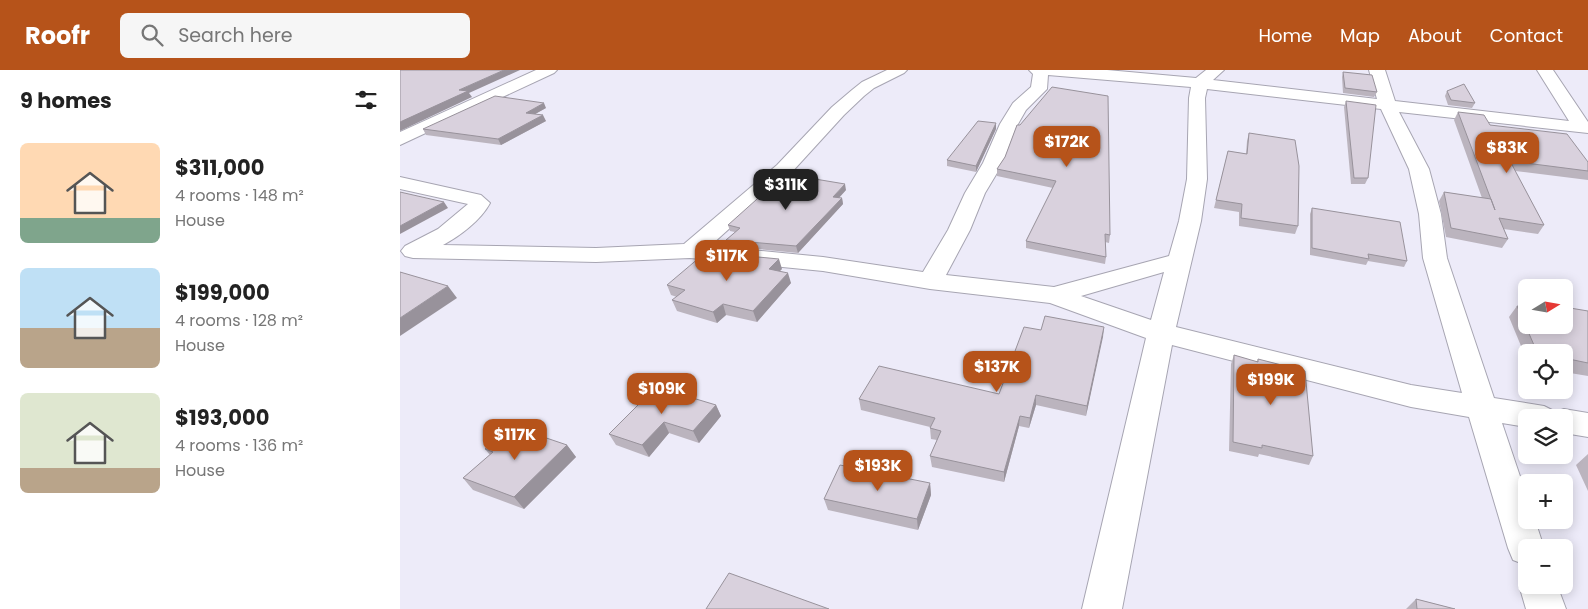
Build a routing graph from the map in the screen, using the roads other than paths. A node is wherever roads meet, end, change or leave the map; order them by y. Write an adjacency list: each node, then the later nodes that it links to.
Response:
1 (549, 70): 9 (street)
2 (899, 70): 11 (street)
3 (1040, 70): 6 (street); 14 (street)
4 (1377, 70): 7 (street)
5 (1544, 70): 8 (street)
6 (1208, 76): 7 (street); 13 (street)
7 (1388, 106): 8 (street); 17 (street)
8 (1585, 128)
9 (400, 139)
10 (400, 183): 12 (street)
11 (690, 251): 12 (street); 14 (street)
12 (407, 255)
13 (1178, 261): 15 (street); 16 (street)
14 (930, 281): 15 (street)
15 (1054, 295): 16 (street)
16 (1160, 333): 17 (street); 23 (street)
17 (1482, 407): 18 (street); 21 (street)
18 (1518, 413)
19 (1573, 422): 20 (street)
20 (1588, 424)
21 (1523, 539)
22 (1541, 594): 24 (street)
23 (1102, 609)
24 (1546, 609)

